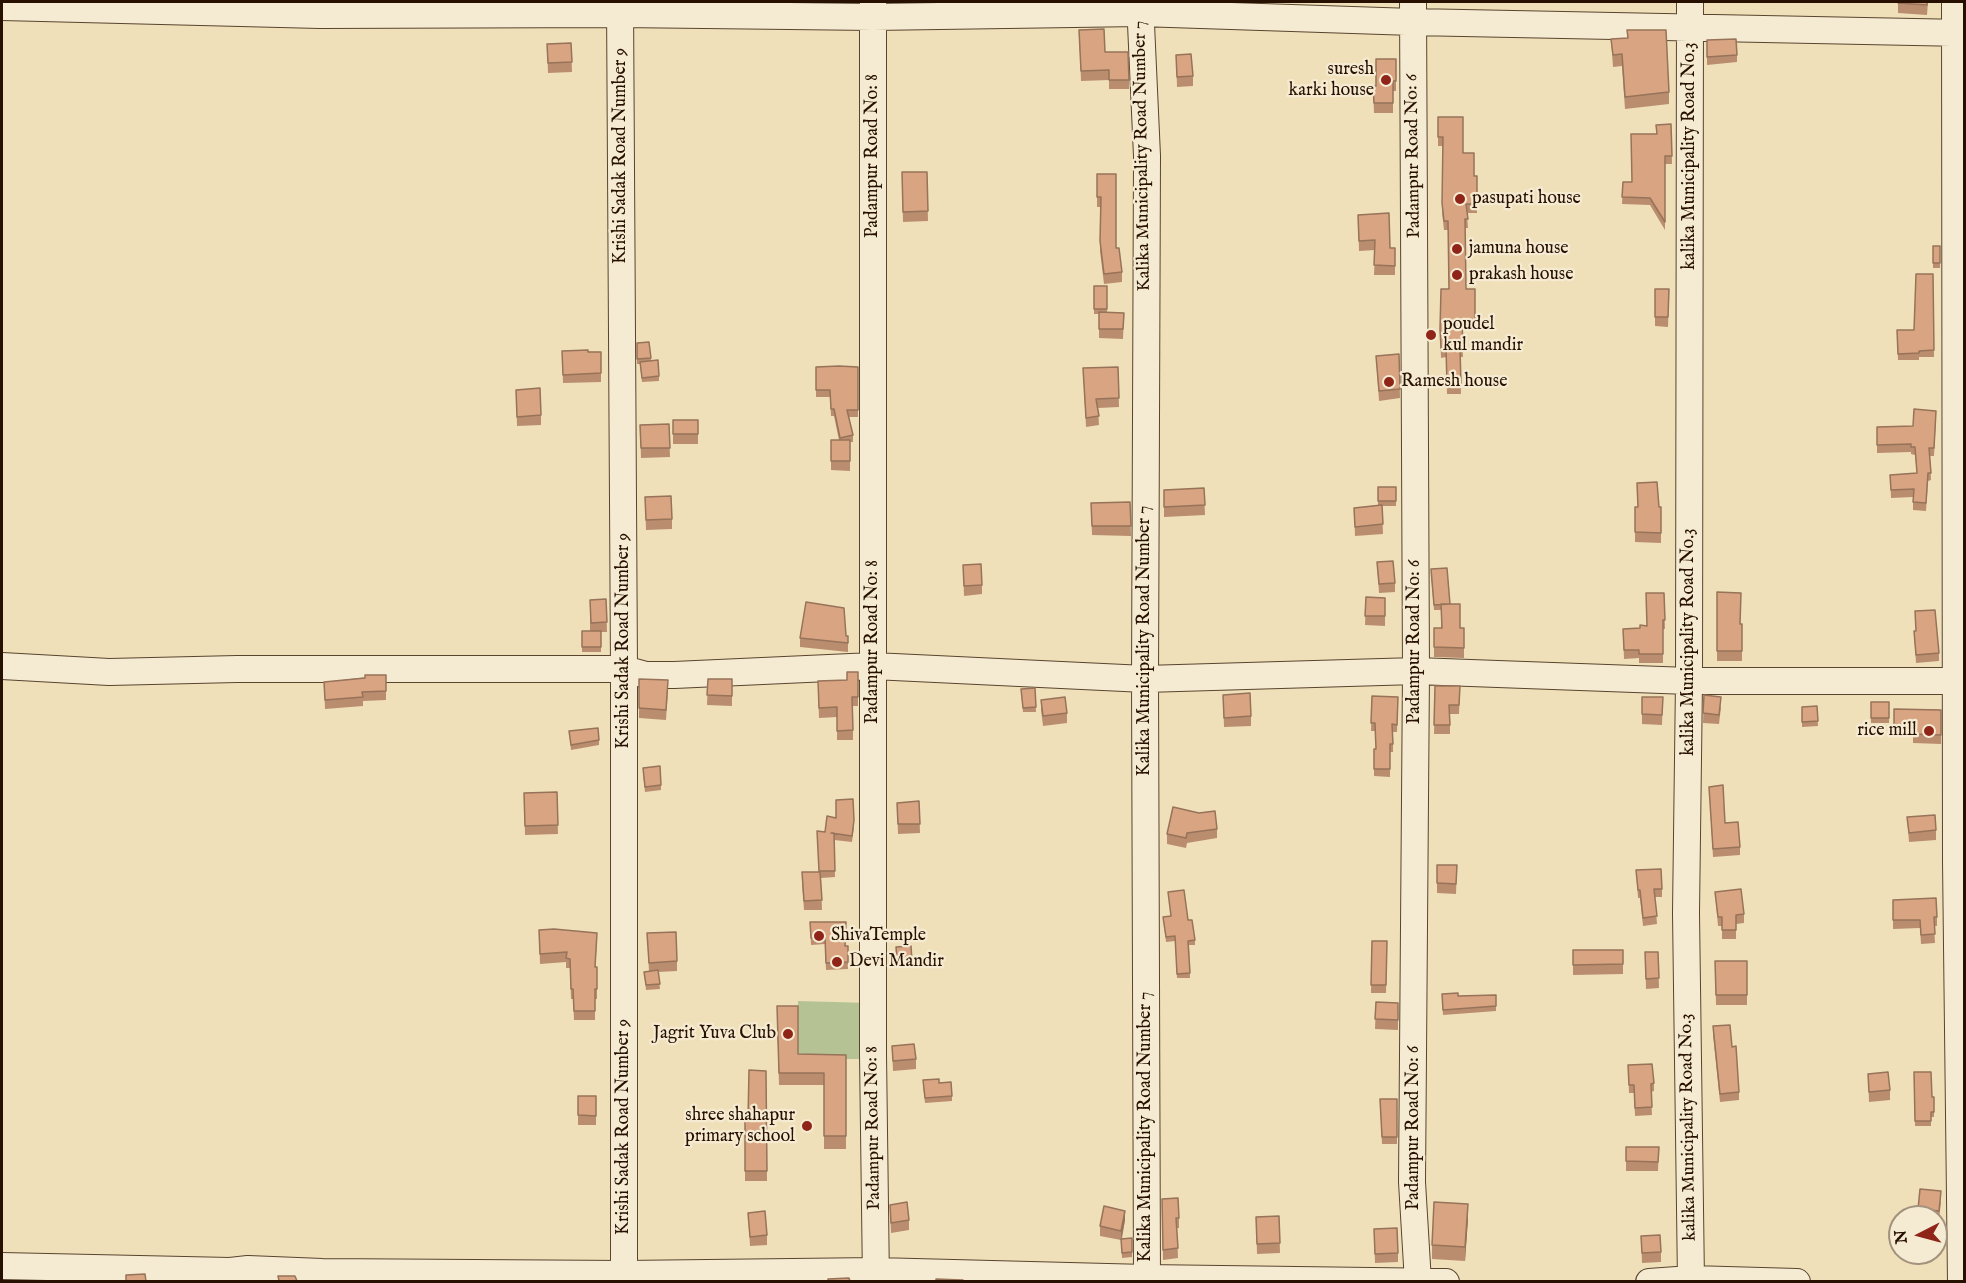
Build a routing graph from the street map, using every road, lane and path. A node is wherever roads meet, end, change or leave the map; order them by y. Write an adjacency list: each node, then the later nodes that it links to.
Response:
1 (1955, 2): 8 (street)
2 (2, 7): 4 (street)
3 (1140, 7): 5 (street); 6 (street); 13 (street, Kalika Municipality Road Number 7)
4 (620, 8): 5 (street); 11 (street, Krishi Sadak Road Number 9)
5 (873, 9): 10 (street, Padampur Road No: 8)
6 (1413, 12): 7 (street); 12 (street, Padampur Road No: 6)
7 (1690, 14): 8 (street); 14 (street, kalika Municipality Road No.3)
8 (1960, 33): 15 (street)
9 (2, 666): 11 (street)
10 (873, 666): 11 (street); 13 (street); 17 (street, Padampur Road No: 8)
11 (624, 669): 18 (street, Krishi Sadak Road Number 9)
12 (1416, 671): 13 (street); 14 (street); 21 (street, Padampur Road No: 6)
13 (1145, 679): 19 (street, Kalika Municipality Road Number 7)
14 (1689, 681): 15 (street); 20 (street, kalika Municipality Road No.3)
15 (1960, 681): 25 (street)
16 (2, 1266): 18 (street)
17 (876, 1276): 18 (street); 19 (street)
18 (624, 1278)
19 (1147, 1280): 21 (street)
20 (1691, 1280): 23 (street); 24 (street)
21 (1418, 1281): 22 (street)
22 (1446, 1281)
23 (1648, 1281)
24 (1797, 1281)
25 (1961, 1281)

